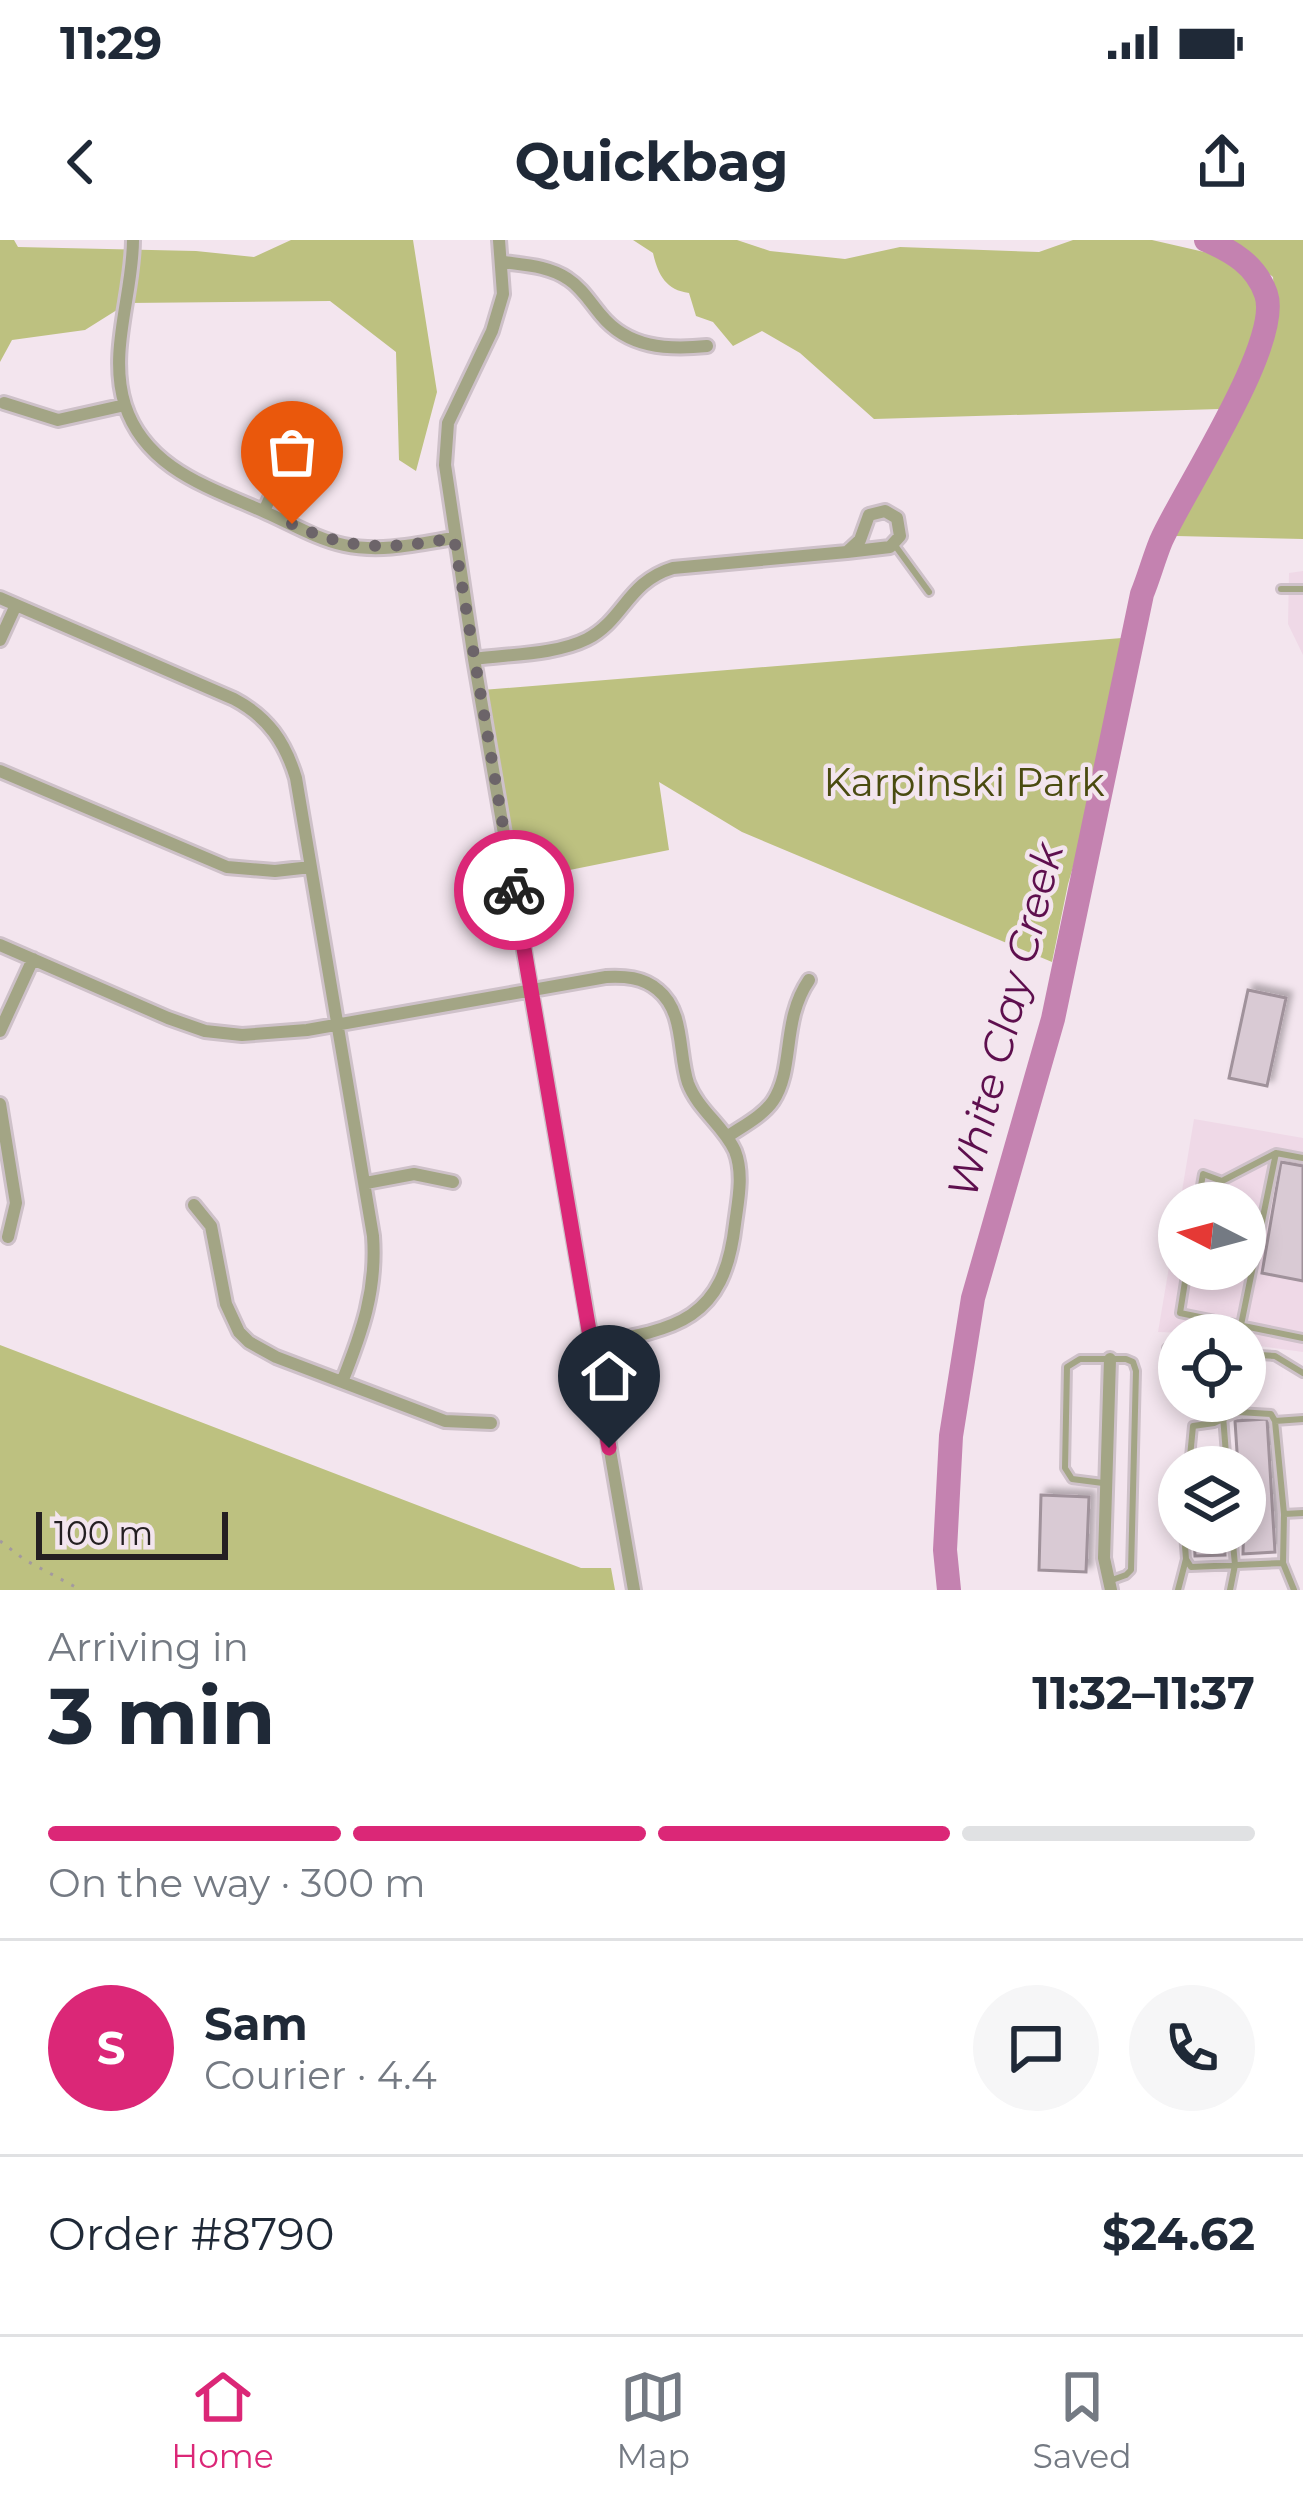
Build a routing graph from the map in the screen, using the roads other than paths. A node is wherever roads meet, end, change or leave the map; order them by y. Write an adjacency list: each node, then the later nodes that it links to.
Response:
1 (133, 240): 6 (street)
2 (500, 240): 3 (street)
3 (503, 262): 4 (street); 9 (street)
4 (707, 346)
5 (4, 403): 6 (street)
6 (125, 405): 8 (street)
7 (308, 414): 8 (street)
8 (264, 511): 9 (street)
9 (454, 538): 18 (street)
10 (894, 544): 11 (street); 11 (street); 14 (lane)
11 (847, 552): 18 (street)
12 (1281, 589): 13 (lane)
13 (1303, 589)
14 (929, 592)
15 (0, 598): 16 (street)
16 (16, 605): 17 (street); 20 (street)
17 (0, 640)
18 (474, 659): 24 (street)
19 (0, 771): 20 (street)
20 (311, 867): 25 (street)
21 (0, 945): 22 (street)
22 (33, 959): 25 (street); 26 (street)
23 (809, 980): 28 (street)
24 (531, 991): 25 (street); 28 (street); 39 (street)
25 (338, 1024): 33 (street)
26 (0, 1031)
27 (0, 1104): 35 (street)
28 (727, 1137): 39 (street)
29 (1276, 1153): 30 (lane); 32 (lane); 36 (lane)
30 (1303, 1158)
31 (453, 1182): 33 (street)
32 (1201, 1182)
33 (366, 1183): 43 (street)
34 (194, 1205): 43 (street)
35 (8, 1237)
36 (1243, 1314)
37 (1266, 1330): 38 (lane)
38 (1303, 1338)
39 (592, 1344): 59 (street)
40 (1266, 1355): 42 (lane)
41 (1110, 1358): 50 (street); 50 (lane); 58 (lane)
42 (1303, 1373)
43 (342, 1382): 48 (street)
44 (1266, 1413): 46 (lane)
45 (1303, 1418): 46 (lane)
46 (1275, 1421): 52 (lane)
47 (1215, 1422): 49 (lane)
48 (491, 1423)
49 (1191, 1446)
50 (1107, 1483): 58 (street)
51 (1303, 1513): 52 (lane)
52 (1284, 1514): 56 (lane)
53 (1186, 1554): 55 (lane)
54 (1234, 1554): 57 (lane)
55 (1186, 1559): 57 (lane); 60 (lane)
56 (1283, 1563): 57 (lane); 62 (lane)
57 (1235, 1565): 61 (lane)
58 (1111, 1585)
59 (634, 1590)
60 (1178, 1590)
61 (1230, 1590)
62 (1294, 1590)

